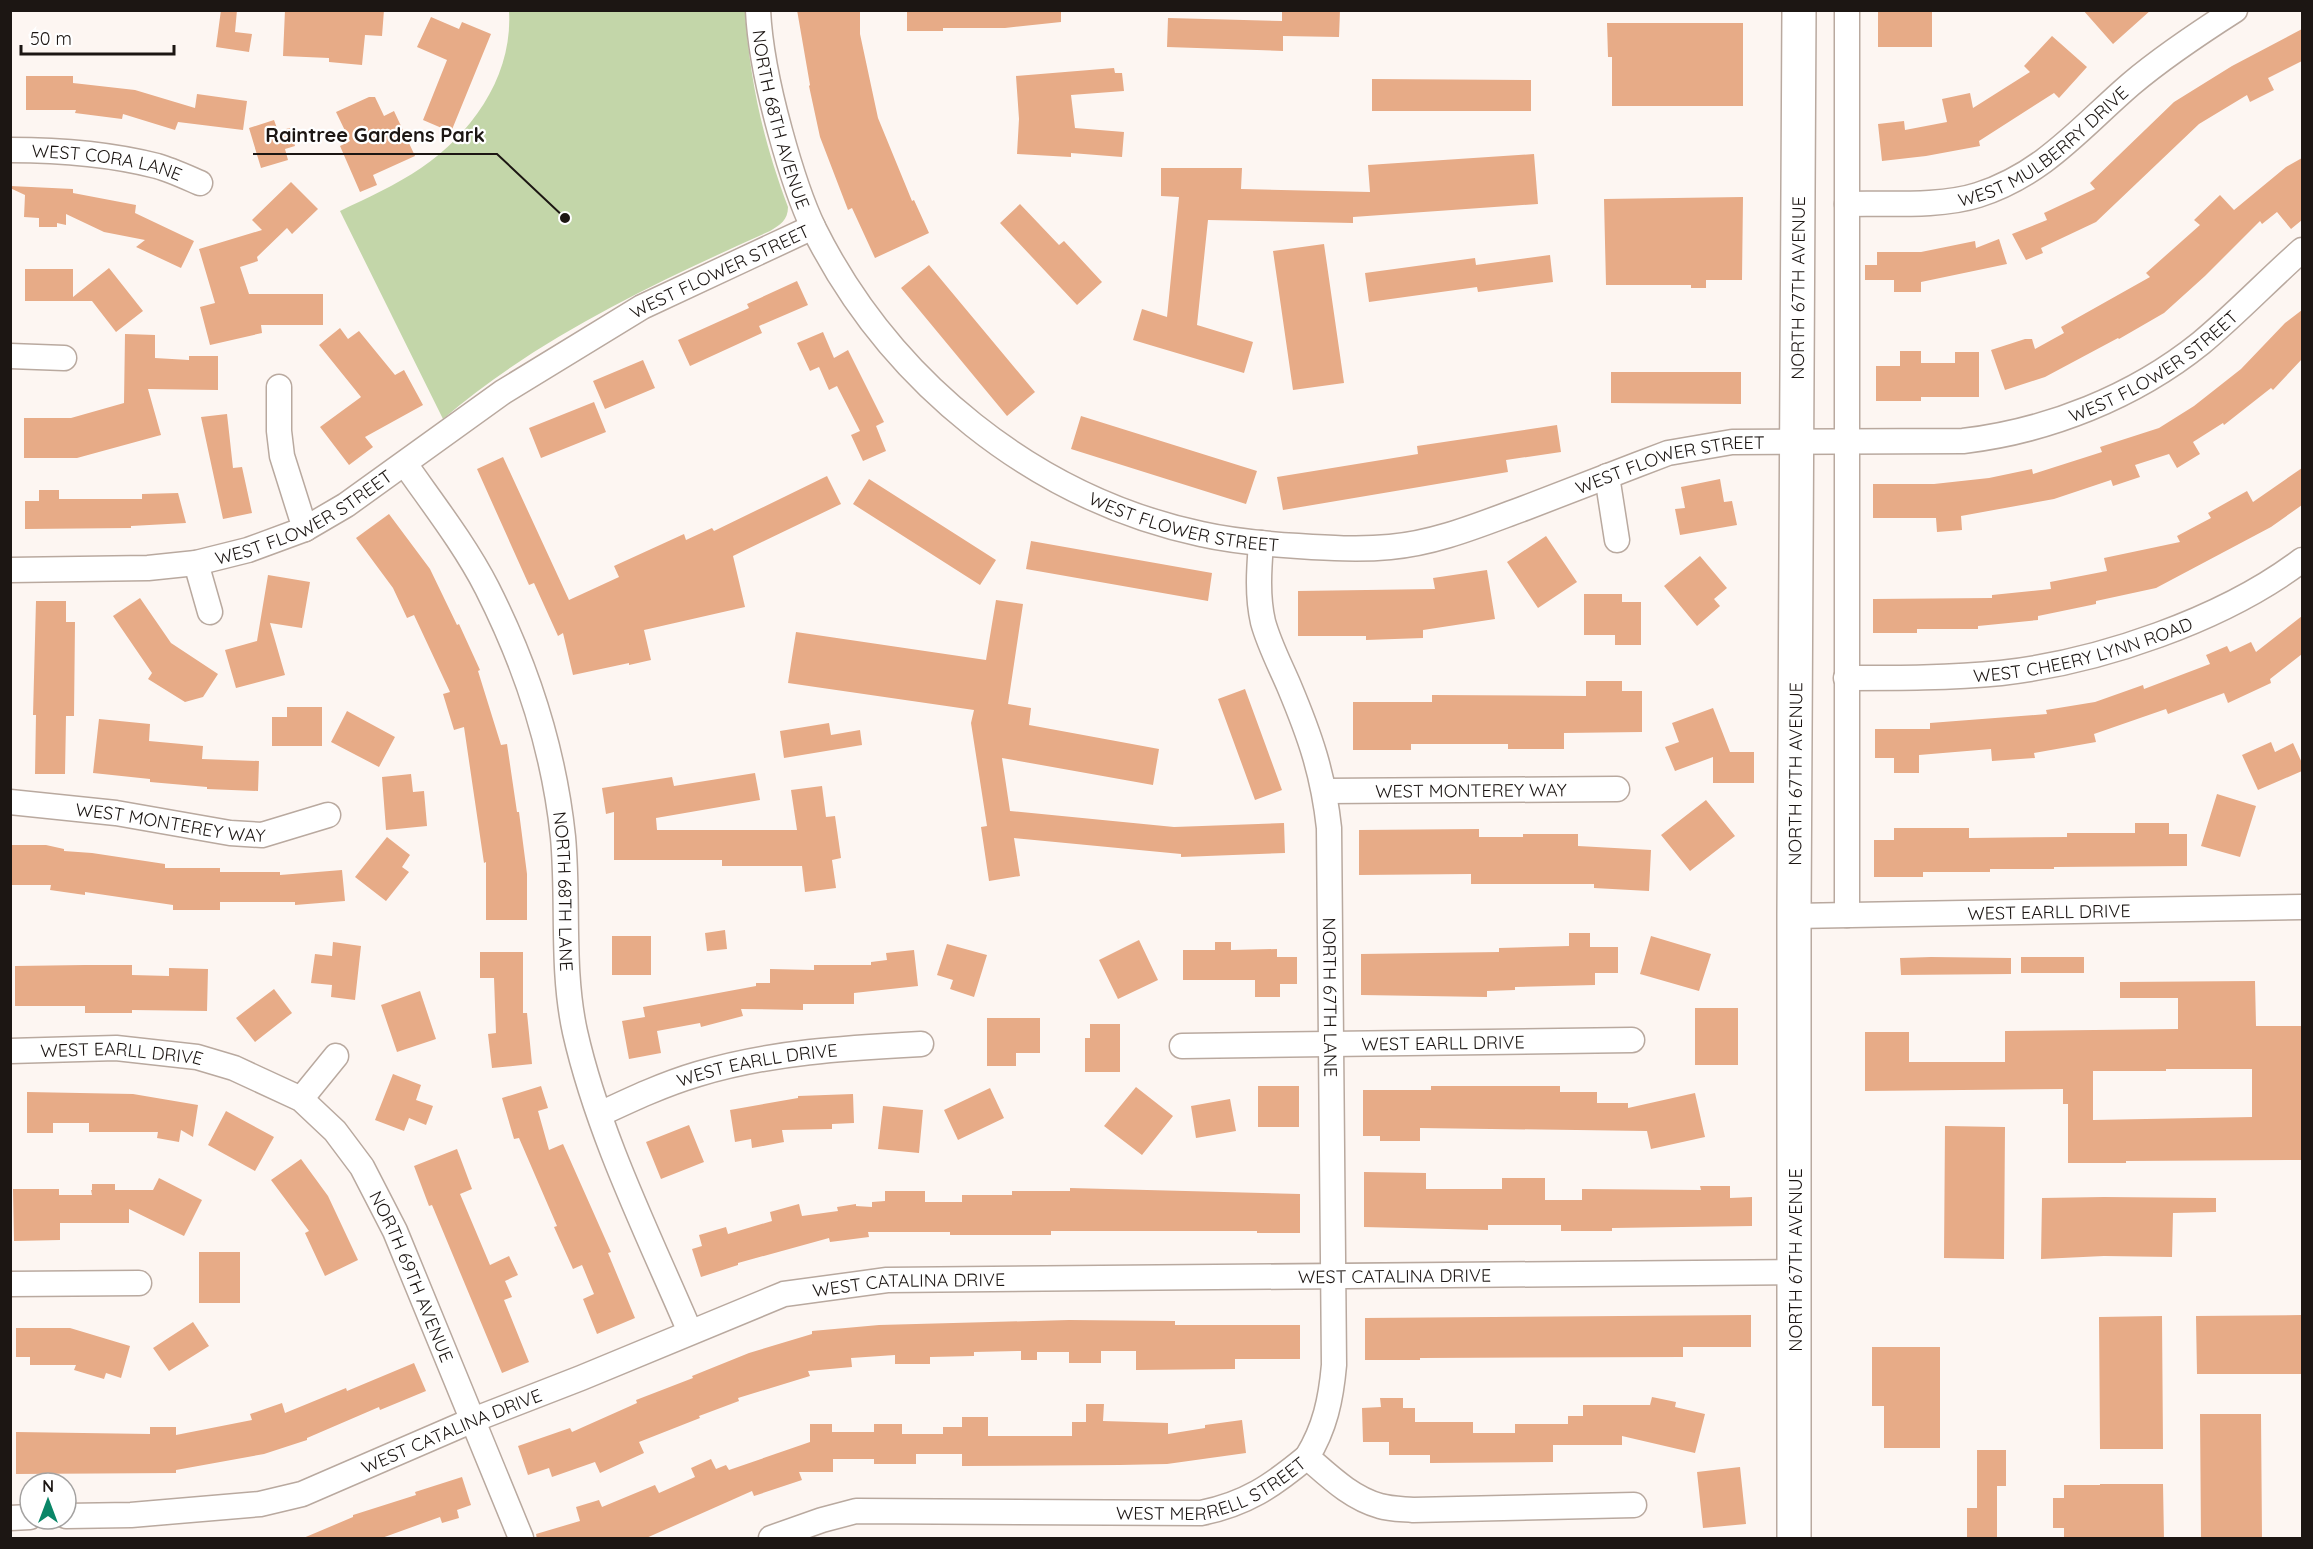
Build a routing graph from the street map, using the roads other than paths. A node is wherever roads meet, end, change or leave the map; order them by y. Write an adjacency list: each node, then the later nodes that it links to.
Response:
1 (758, 10): 8 (street, NORTH 68TH AVENUE)
2 (1799, 10): 13 (main road, NORTH 67TH AVENUE)
3 (1847, 10): 7 (street)
4 (2219, 15): 7 (street, WEST MULBERRY DRIVE)
5 (10, 150): 6 (street, WEST CORA LANE)
6 (200, 183)
7 (1847, 204): 14 (street)
8 (813, 227): 15 (street, WEST FLOWER STREET); 19 (street, WEST FLOWER STREET)
9 (2302, 250): 14 (street, WEST FLOWER STREET)
10 (10, 356): 11 (street)
11 (64, 358)
12 (279, 387): 17 (street)
13 (1798, 441): 14 (street, WEST FLOWER STREET); 16 (street, WEST FLOWER STREET); 31 (main road, NORTH 67TH AVENUE)
14 (1846, 442): 24 (street)
15 (405, 464): 17 (street, WEST FLOWER STREET); 40 (street, NORTH 68TH LANE)
16 (1607, 476): 18 (street); 19 (street, WEST FLOWER STREET)
17 (305, 529): 21 (street, WEST FLOWER STREET)
18 (1617, 540)
19 (1261, 543): 26 (street, NORTH 67TH LANE)
20 (2302, 560): 24 (street, WEST CHEERY LYNN ROAD)
21 (196, 562): 22 (street, WEST FLOWER STREET); 23 (street, WEST FLOWER STREET)
22 (10, 570)
23 (210, 612)
24 (1846, 678): 30 (street)
25 (1617, 789): 26 (street, WEST MONTEREY WAY)
26 (1325, 791): 33 (street, NORTH 67TH LANE)
27 (10, 802): 28 (street, WEST MONTEREY WAY)
28 (328, 815)
29 (2302, 907): 30 (street, WEST EARLL DRIVE)
30 (1847, 915): 31 (street, WEST EARLL DRIVE)
31 (1794, 916): 41 (main road, NORTH 67TH AVENUE)
32 (1632, 1040): 33 (street, WEST EARLL DRIVE)
33 (1330, 1042): 35 (street, WEST EARLL DRIVE); 42 (street, NORTH 67TH LANE)
34 (921, 1044): 40 (street, WEST EARLL DRIVE)
35 (1182, 1046)
36 (10, 1051): 38 (street, WEST EARLL DRIVE)
37 (336, 1056): 39 (street)
38 (234, 1068): 39 (street, NORTH 69TH AVENUE)
39 (301, 1099): 46 (street, NORTH 69TH AVENUE)
40 (600, 1114): 45 (street, NORTH 68TH LANE)
41 (1795, 1272): 42 (street, WEST CATALINA DRIVE); 52 (main road, NORTH 67TH AVENUE)
42 (1333, 1276): 45 (street, WEST CATALINA DRIVE); 47 (street, NORTH 67TH LANE)
43 (139, 1283): 44 (street)
44 (10, 1284)
45 (690, 1332): 46 (street, WEST CATALINA DRIVE)
46 (473, 1420): 49 (street, WEST CATALINA DRIVE); 51 (street, NORTH 69TH AVENUE)
47 (1306, 1457): 48 (street, WEST MERRELL STREET); 50 (street, WEST MERRELL STREET)
48 (1634, 1505)
49 (78, 1516)
50 (779, 1537)
51 (521, 1539)
52 (1794, 1539)

